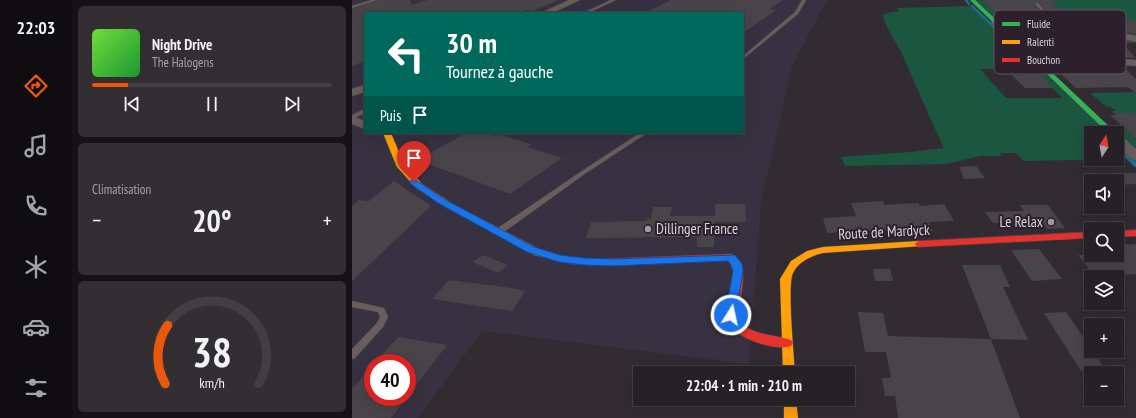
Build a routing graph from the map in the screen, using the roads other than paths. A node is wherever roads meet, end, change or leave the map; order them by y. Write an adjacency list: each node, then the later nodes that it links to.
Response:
1 (376, 0): 7 (lane)
2 (576, 0): 9 (street)
3 (614, 0): 10 (lane)
4 (804, 0): 14 (lane)
5 (972, 0): 11 (street)
6 (1037, 4): 8 (lane)
7 (352, 7)
8 (1042, 10)
9 (546, 12)
10 (587, 12)
11 (994, 21)
12 (1126, 37): 13 (street)
13 (1136, 39)
14 (744, 57)
15 (1126, 61): 16 (street)
16 (1136, 62)
17 (1050, 74): 26 (street)
18 (364, 80): 19 (street)
19 (352, 81)
20 (364, 88): 21 (street)
21 (352, 93)
22 (364, 111): 23 (lane)
23 (352, 116)
24 (352, 120): 25 (street)
25 (364, 125)
26 (1105, 126)
27 (388, 134): 31 (street)
28 (642, 134): 31 (lane)
29 (1124, 145): 30 (street)
30 (1136, 156)
31 (498, 232): 36 (street)
32 (1136, 233): 33 (street)
33 (1124, 234)
34 (1084, 235): 36 (street, Route de Mardyck)
35 (352, 304): 37 (lane)
36 (787, 343): 38 (street, Route de Mardyck)
37 (352, 355)
38 (789, 366)
39 (790, 406): 40 (street)
40 (790, 418)

